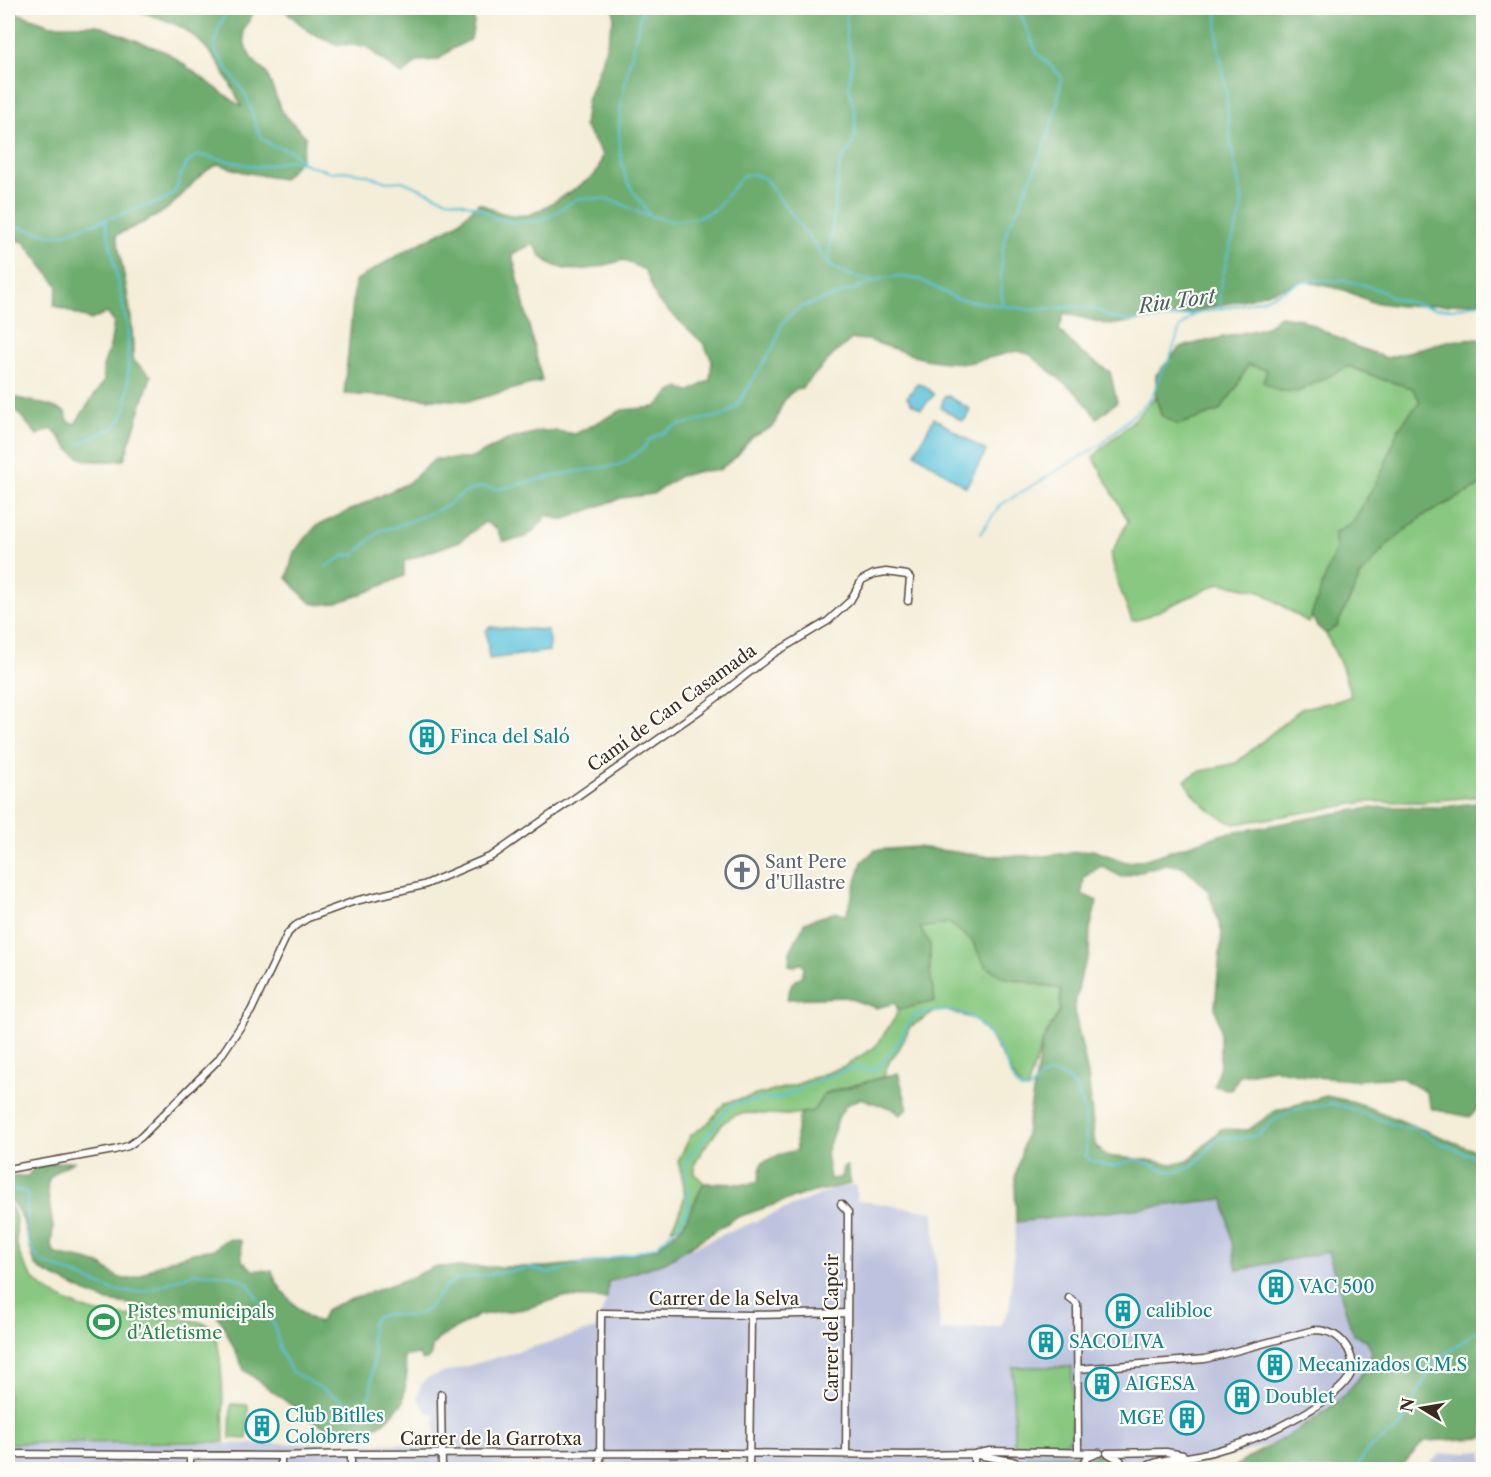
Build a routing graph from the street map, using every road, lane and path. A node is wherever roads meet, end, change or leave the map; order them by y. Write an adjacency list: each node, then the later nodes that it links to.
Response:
1 (908, 601): 2 (street, Camí de Can Casamada)
2 (8, 1169)
3 (841, 1204): 5 (street, Carrer del Capcir)
4 (1069, 1298): 7 (street)
5 (847, 1313): 6 (street, Carrer de la Selva); 18 (street, Carrer del Capcir)
6 (751, 1315): 10 (street); 15 (street, Carrer de la Selva)
7 (1078, 1369): 9 (street); 20 (street, Carrer de la Garrotxa)
8 (441, 1394): 14 (street)
9 (1078, 1452): 11 (street, Carrer de la Garrotxa); 16 (street, Carrer de la Garrotxa)
10 (749, 1453): 15 (street, Carrer de la Garrotxa); 18 (street, Carrer de la Garrotxa); 26 (street)
11 (1104, 1453): 20 (street, Carrer de la Garrotxa); 29 (street); 30 (street)
12 (8, 1454): 17 (street, Carrer de la Garrotxa)
13 (351, 1454): 14 (street, Carrer de la Garrotxa); 19 (street, Carrer de la Garrotxa); 23 (street)
14 (442, 1454): 15 (street, Carrer de la Garrotxa); 24 (street)
15 (600, 1454): 25 (street)
16 (974, 1454): 18 (street, Carrer de la Garrotxa); 27 (street); 28 (street, Carrer de la Garrotxa)
17 (190, 1455): 19 (street, Carrer de la Garrotxa); 21 (street)
18 (846, 1455)
19 (281, 1456): 22 (street)
20 (1192, 1456): 31 (street, Carrer de la Garrotxa)
21 (190, 1470)
22 (281, 1470)
23 (351, 1470)
24 (442, 1470)
25 (600, 1470)
26 (749, 1470)
27 (974, 1470)
28 (1039, 1470)
29 (1079, 1470)
30 (1126, 1470)
31 (1140, 1470)

